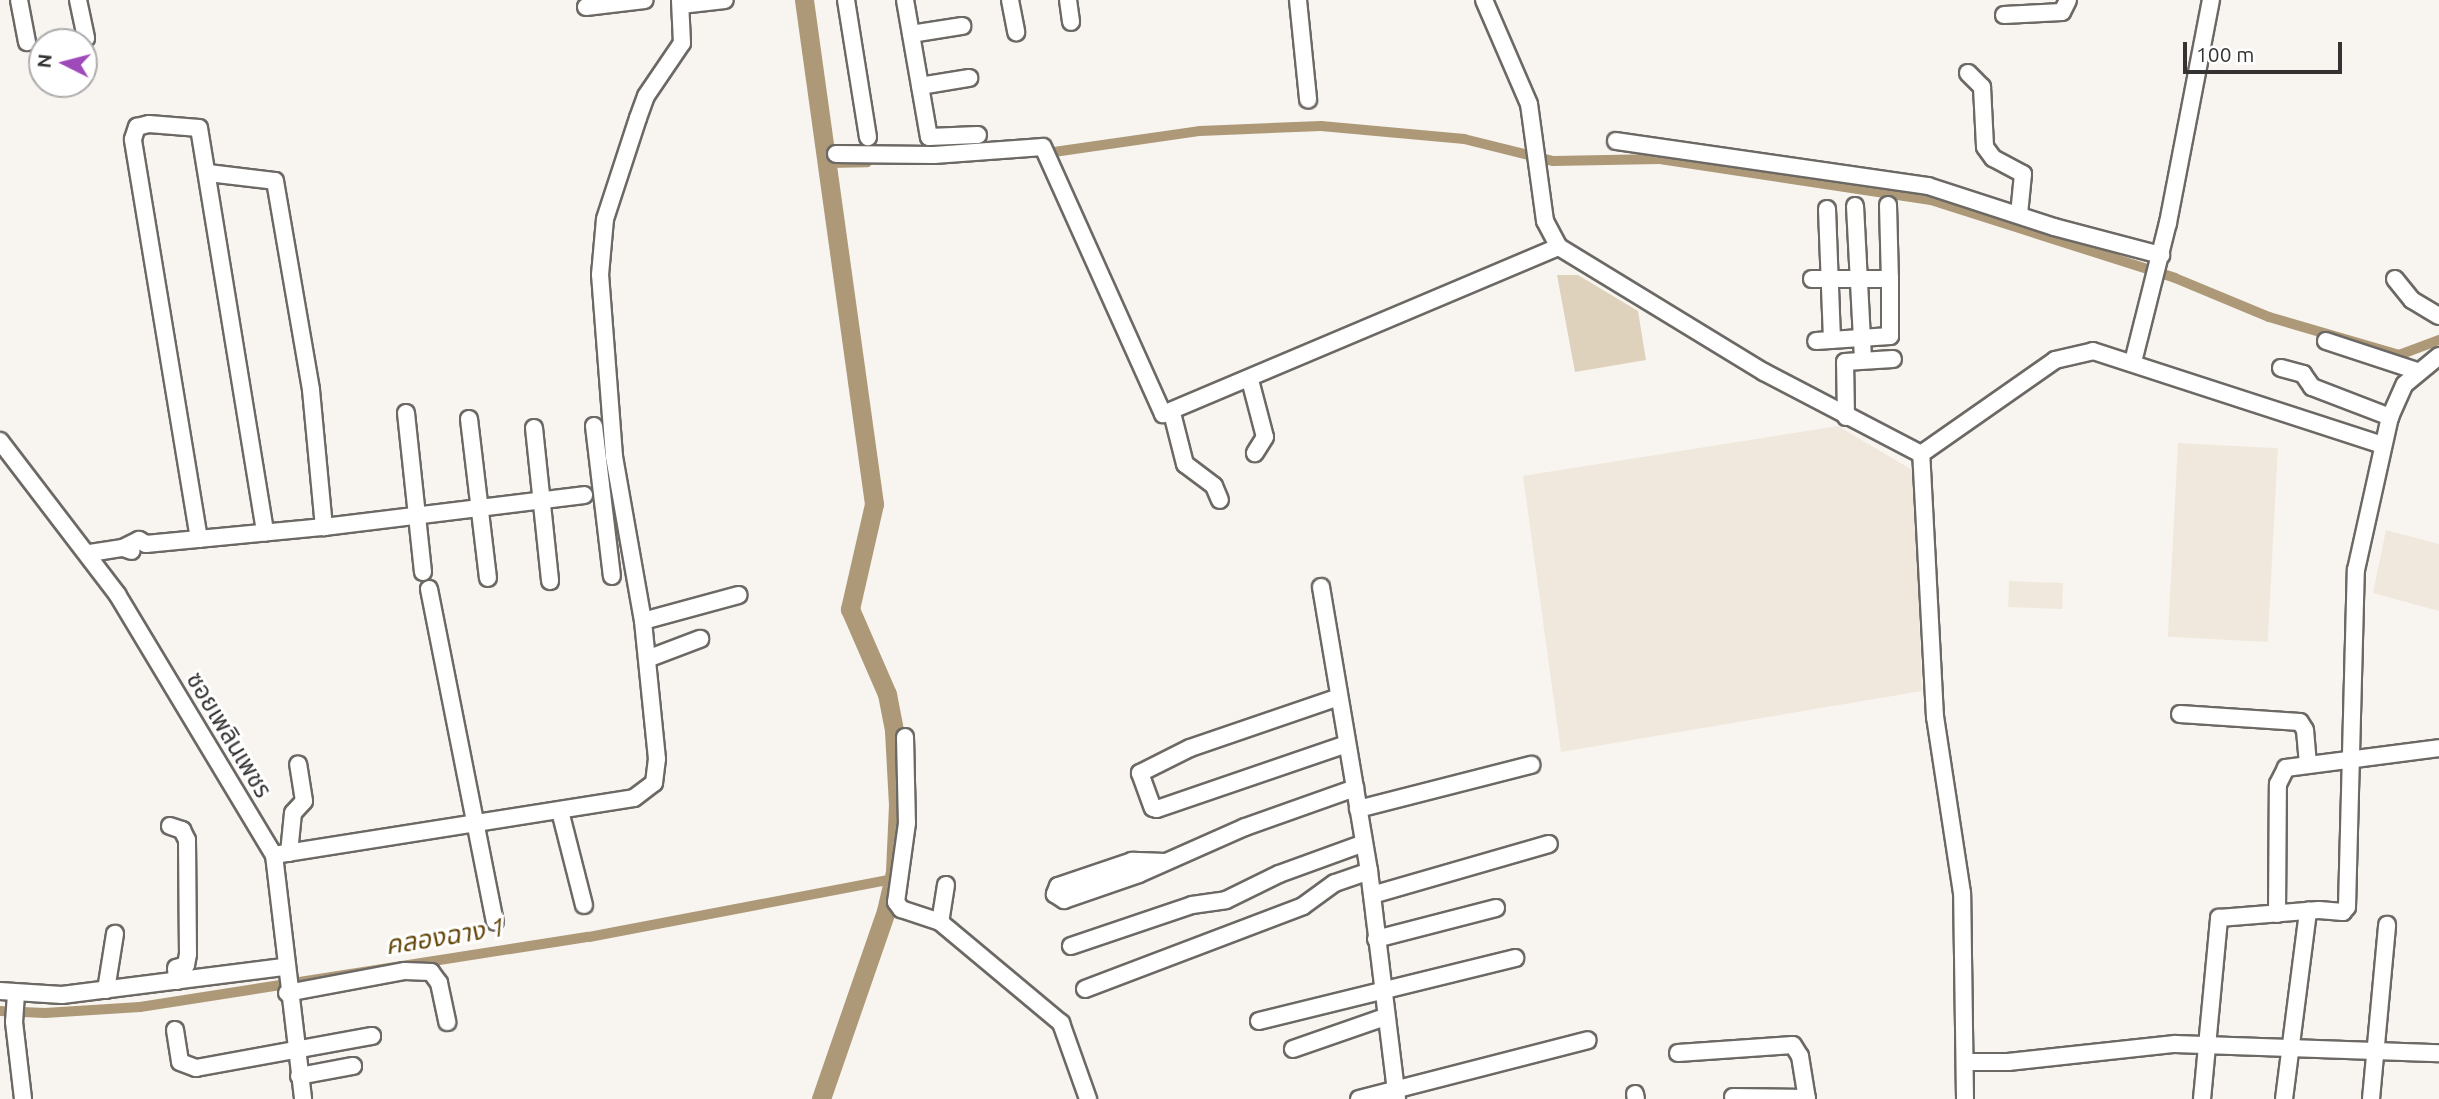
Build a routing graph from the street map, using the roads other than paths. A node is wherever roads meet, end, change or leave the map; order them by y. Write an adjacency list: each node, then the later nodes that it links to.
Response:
1 (19, 0): 21 (street)
2 (78, 0): 18 (street)
3 (645, 0): 14 (street)
4 (725, 0): 13 (street)
5 (846, 0): 27 (street)
6 (905, 0): 20 (street)
7 (1010, 0): 19 (street)
8 (1068, 0): 16 (street)
9 (1298, 0): 25 (street)
10 (1484, 0): 35 (street)
11 (2068, 0): 15 (street)
12 (2211, 0): 36 (street)
13 (680, 3): 63 (street)
14 (586, 7)
15 (2004, 15)
16 (1071, 22)
17 (962, 26): 20 (street)
18 (84, 28)
19 (1016, 32)
20 (911, 34): 24 (street)
21 (27, 42)
22 (1968, 73): 34 (street)
23 (969, 78): 24 (street)
24 (920, 86): 26 (street)
25 (1308, 99)
26 (978, 135)
27 (868, 137)
28 (1616, 141): 34 (street)
29 (836, 154): 53 (street)
30 (208, 173): 69 (street); 70 (street); 71 (street)
31 (1888, 205): 38 (street)
32 (1855, 206): 40 (street)
33 (1827, 209): 41 (street)
34 (2019, 215): 36 (street)
35 (1559, 247): 51 (street); 54 (street)
36 (2158, 264): 48 (street)
37 (1812, 279): 41 (street)
38 (1890, 279): 40 (street); 43 (street)
39 (2395, 279): 42 (street)
40 (1859, 280): 41 (street); 43 (street)
41 (1830, 281): 43 (street)
42 (2439, 316)
43 (1863, 338): 47 (street)
44 (2326, 341): 50 (street)
45 (2439, 356): 50 (street)
46 (1893, 359): 47 (street)
47 (1863, 360): 54 (street)
48 (2133, 362): 60 (street); 62 (street)
49 (2281, 368): 55 (street)
50 (2417, 371): 55 (street)
51 (1250, 380): 53 (street); 61 (street)
52 (406, 412): 68 (street)
53 (1172, 413): 65 (street)
54 (1846, 417): 62 (street)
55 (2390, 417): 60 (street)
56 (469, 419): 67 (street)
57 (594, 426): 64 (street)
58 (534, 428): 66 (street)
59 (0, 440): 72 (street, ซอยเพลินเพชร)
60 (2382, 445): 88 (street)
61 (1255, 453)
62 (1921, 454): 134 (street)
63 (620, 490): 64 (street); 80 (street)
64 (595, 493): 66 (street); 74 (street)
65 (1220, 500)
66 (541, 501): 67 (street); 76 (street)
67 (479, 510): 68 (street); 75 (street)
68 (416, 517): 69 (street); 73 (street)
69 (324, 527): 70 (street)
70 (265, 533): 71 (street)
71 (200, 539): 72 (street)
72 (90, 553): 99 (street, ซอยเพลินเพชร)
73 (423, 572)
74 (612, 576)
75 (488, 578)
76 (550, 581)
77 (1321, 587): 83 (street)
78 (429, 589): 95 (street)
79 (739, 595): 80 (street)
80 (643, 621): 82 (street)
81 (700, 639): 82 (street)
82 (646, 659): 94 (street)
83 (1339, 697): 86 (street); 86 (street)
84 (2179, 714): 91 (street)
85 (905, 737): 109 (street)
86 (1347, 744): 92 (street)
87 (2439, 748): 88 (street)
88 (2351, 763): 91 (street); 106 (street)
89 (298, 764): 99 (street)
90 (1531, 765): 93 (street)
91 (2308, 765): 107 (street)
92 (1355, 788): 93 (street); 100 (street)
93 (1359, 809): 97 (street)
94 (560, 811): 95 (street); 104 (street)
95 (475, 825): 99 (street); 108 (street)
96 (170, 826): 115 (street)
97 (1364, 843): 101 (street); 113 (street)
98 (1549, 844): 103 (street)
99 (281, 854): 116 (street, ซอยเพลินเพชร)
100 (1165, 862): 100 (street)
101 (1369, 871): 103 (street); 117 (street)
102 (946, 885): 109 (street)
103 (1372, 895): 112 (street)
104 (584, 905)
105 (1496, 908): 112 (street)
106 (2308, 911): 107 (street); 128 (street)
107 (2277, 914): 127 (street)
108 (495, 922)
109 (940, 922): 141 (street)
110 (2387, 925): 131 (street)
111 (115, 934): 118 (street)
112 (1376, 939): 119 (street)
113 (1071, 946)
114 (1515, 958): 119 (street)
115 (177, 981): 116 (street); 118 (street)
116 (286, 983): 123 (street); 130 (street, ซอยเพลินเพชร)
117 (1085, 989)
118 (106, 990): 120 (street)
119 (1381, 991): 121 (street); 122 (street)
120 (11, 1000): 139 (street)
121 (1385, 1017): 129 (street); 137 (street)
122 (1259, 1021)
123 (447, 1022)
124 (175, 1030): 130 (street)
125 (372, 1036): 130 (street)
126 (1588, 1040): 137 (street)
127 (2206, 1044): 128 (street); 134 (street); 145 (street)
128 (2290, 1048): 131 (street); 146 (street)
129 (1293, 1049)
130 (295, 1052): 136 (street, ซอยเพลินเพชร)
131 (2375, 1052): 133 (street); 147 (street)
132 (1678, 1053): 143 (street)
133 (2439, 1054)
134 (1965, 1062): 144 (street)
135 (353, 1066): 136 (street)
136 (299, 1076): 140 (street, ซอยเพลินเพชร)
137 (1396, 1095): 142 (street)
138 (1733, 1097): 143 (street)
139 (23, 1099)
140 (303, 1099)
141 (1088, 1099)
142 (1359, 1099)
143 (1807, 1099)
144 (1965, 1099)
145 (2202, 1099)
146 (2284, 1099)
147 (2371, 1099)

